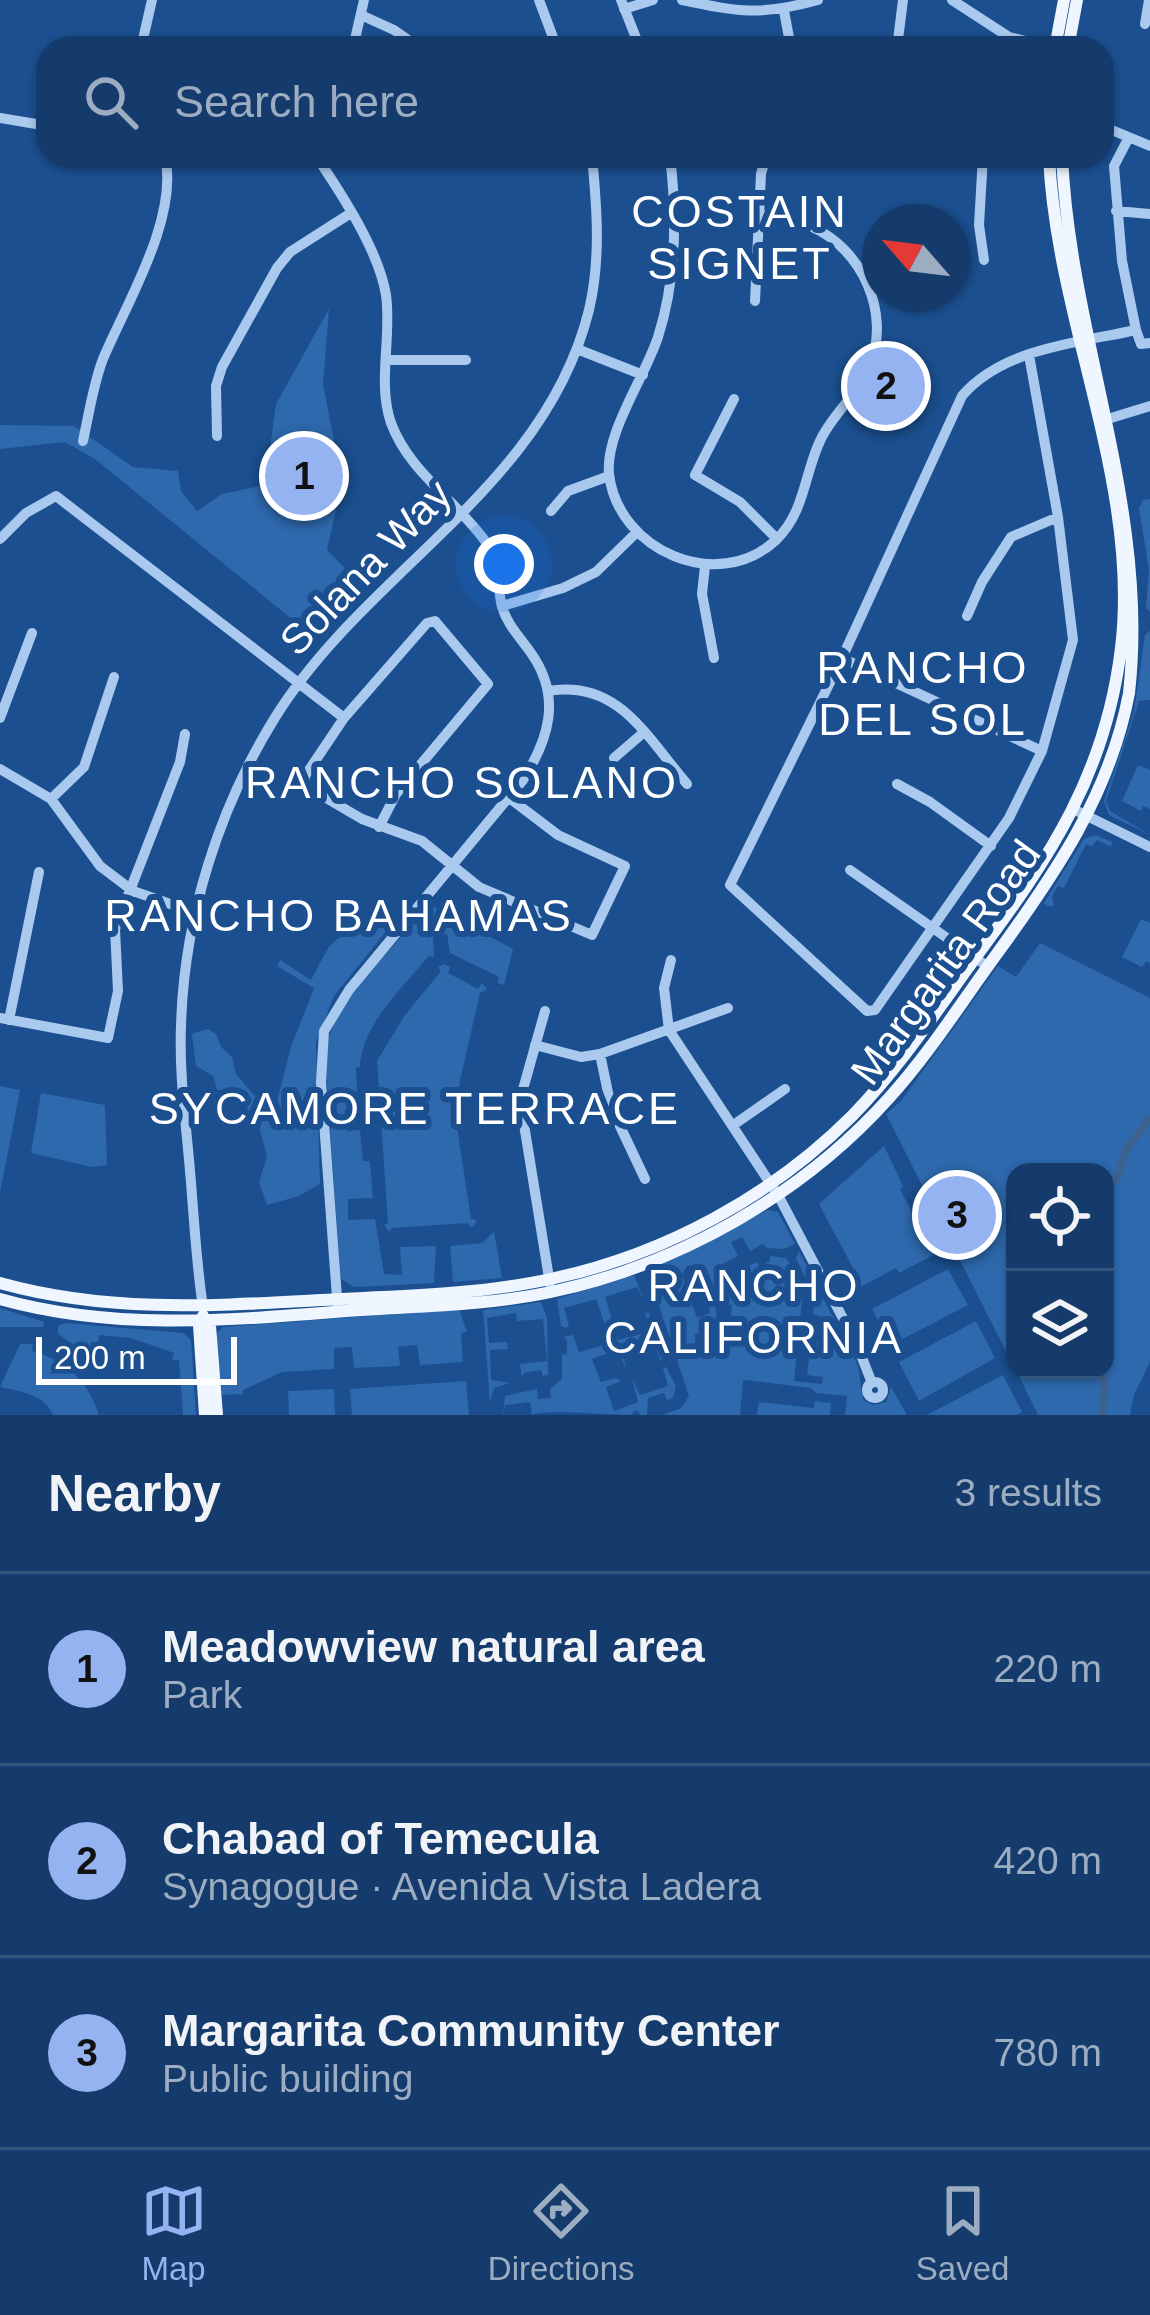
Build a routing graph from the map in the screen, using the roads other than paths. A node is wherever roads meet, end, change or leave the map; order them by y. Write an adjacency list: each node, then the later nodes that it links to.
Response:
1 (152, 0): 17 (street)
2 (364, 0): 15 (street)
3 (539, 0): 20 (street)
4 (653, 0): 13 (street)
5 (682, 0): 12 (street)
6 (818, 0): 14 (street)
7 (903, 0): 23 (street)
8 (952, 0): 24 (street)
9 (1064, 0): 25 (main road)
10 (1077, 0): 26 (main road)
11 (1149, 0): 16 (street)
12 (701, 2): 14 (street)
13 (622, 5): 21 (street)
14 (784, 11): 22 (street)
15 (361, 14): 18 (street); 19 (street)
16 (1145, 24)
17 (144, 36)
18 (356, 36)
19 (403, 36)
20 (552, 36)
21 (635, 36)
22 (788, 36)
23 (898, 36)
24 (998, 36)
25 (1056, 36)
26 (1070, 36)
27 (2, 119): 28 (street); 30 (street)
28 (36, 124)
29 (1114, 132): 31 (street)
30 (0, 134)
31 (1128, 139): 32 (street); 41 (street)
32 (1150, 146)
33 (166, 168): 60 (street)
34 (323, 168): 42 (street)
35 (593, 168): 50 (street, Solana Way)
36 (670, 168): 54 (street)
37 (764, 168): 43 (street)
38 (982, 168): 45 (street)
39 (1050, 168): 48 (main road, Margarita Road)
40 (1063, 168): 48 (main road, Margarita Road)
41 (1116, 211): 44 (street); 47 (street)
42 (351, 213): 52 (street); 59 (street)
43 (758, 214): 46 (street); 67 (street)
44 (1150, 214)
45 (984, 260)
46 (755, 301)
47 (1136, 330): 48 (street); 49 (street)
48 (1086, 342): 51 (street); 57 (main road, Margarita Road); 88 (main road, Margarita Road)
49 (1145, 344)
50 (577, 349): 54 (street); 63 (street, Solana Way)
51 (1029, 355): 64 (street); 73 (street)
52 (386, 360): 53 (street); 63 (street)
53 (466, 360)
54 (643, 375): 61 (street)
55 (734, 399): 67 (street)
56 (1148, 407): 57 (street); 58 (street)
57 (1112, 418): 88 (main road, Margarita Road)
58 (1150, 425)
59 (217, 436)
60 (82, 441)
61 (609, 476): 62 (street); 65 (street)
62 (551, 512)
63 (462, 514): 69 (street); 75 (street, Solana Way)
64 (1058, 518): 70 (street); 81 (street)
65 (636, 533): 68 (street); 69 (street)
66 (0, 538): 75 (street)
67 (777, 539): 68 (street)
68 (705, 566): 72 (street)
69 (502, 606): 76 (street)
70 (967, 616)
71 (32, 633): 77 (street)
72 (714, 658)
73 (842, 658): 81 (street); 97 (street)
74 (114, 677): 87 (street)
75 (297, 685): 78 (street); 96 (street, Solana Way)
76 (548, 691): 80 (street); 86 (street)
77 (0, 718)
78 (344, 718): 89 (street); 89 (street)
79 (185, 734): 95 (street)
80 (643, 734): 82 (street); 84 (street)
81 (1042, 752): 90 (street)
82 (614, 758)
83 (0, 769): 87 (street)
84 (687, 784)
85 (897, 784): 90 (street)
86 (508, 797): 92 (street); 92 (street)
87 (51, 799): 95 (street)
88 (1081, 813): 91 (street); 99 (main road, Margarita Road)
89 (380, 827): 92 (street)
90 (991, 846): 97 (street)
91 (1150, 847)
92 (452, 866): 113 (street)
93 (850, 870): 97 (street)
94 (39, 872): 102 (street)
95 (133, 891): 96 (street); 102 (street)
96 (196, 914): 114 (street, Solana Way)
97 (931, 928): 99 (street)
98 (671, 960): 103 (street)
99 (981, 962): 109 (main road, Margarita Road)
100 (728, 1008): 103 (street)
101 (545, 1011): 104 (street)
102 (4, 1019)
103 (670, 1030): 105 (street); 107 (street)
104 (535, 1045): 105 (street); 111 (street)
105 (600, 1054): 108 (street)
106 (785, 1088): 107 (street)
107 (732, 1126): 109 (street)
108 (645, 1179)
109 (774, 1189): 111 (main road, Margarita Road); 115 (street)
110 (0, 1283): 114 (main road, Margarita Road)
111 (550, 1286): 113 (main road, Margarita Road)
112 (0, 1299): 114 (main road, Margarita Road)
113 (338, 1305): 114 (main road, Margarita Road)
114 (203, 1314): 116 (main road, Solana Way); 117 (main road, Solana Way)
115 (872, 1383)
116 (206, 1415)
117 (217, 1415)

